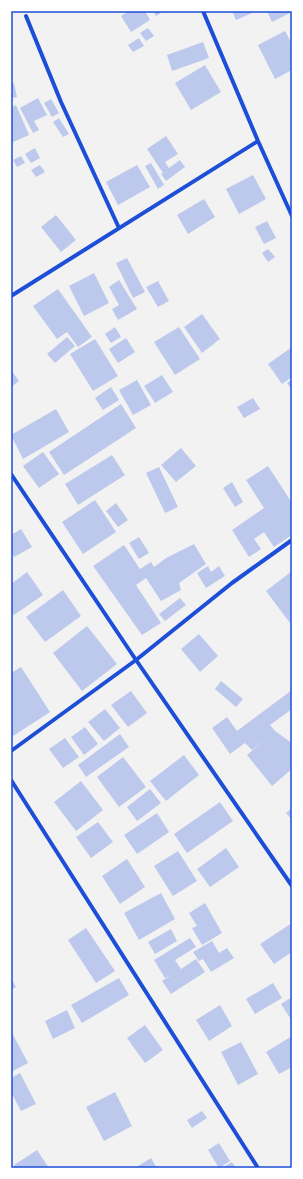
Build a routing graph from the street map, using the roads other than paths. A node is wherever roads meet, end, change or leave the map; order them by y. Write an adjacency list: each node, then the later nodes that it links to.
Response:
1 (203, 11): 3 (street)
2 (26, 16): 5 (street)
3 (258, 141): 4 (street); 5 (street)
4 (292, 216)
5 (119, 228): 6 (street)
6 (11, 296)
7 (11, 474): 9 (street)
8 (292, 540): 9 (street)
9 (136, 660): 10 (street); 12 (street)
10 (11, 751)
11 (11, 780): 13 (street)
12 (292, 886)
13 (258, 1168)

